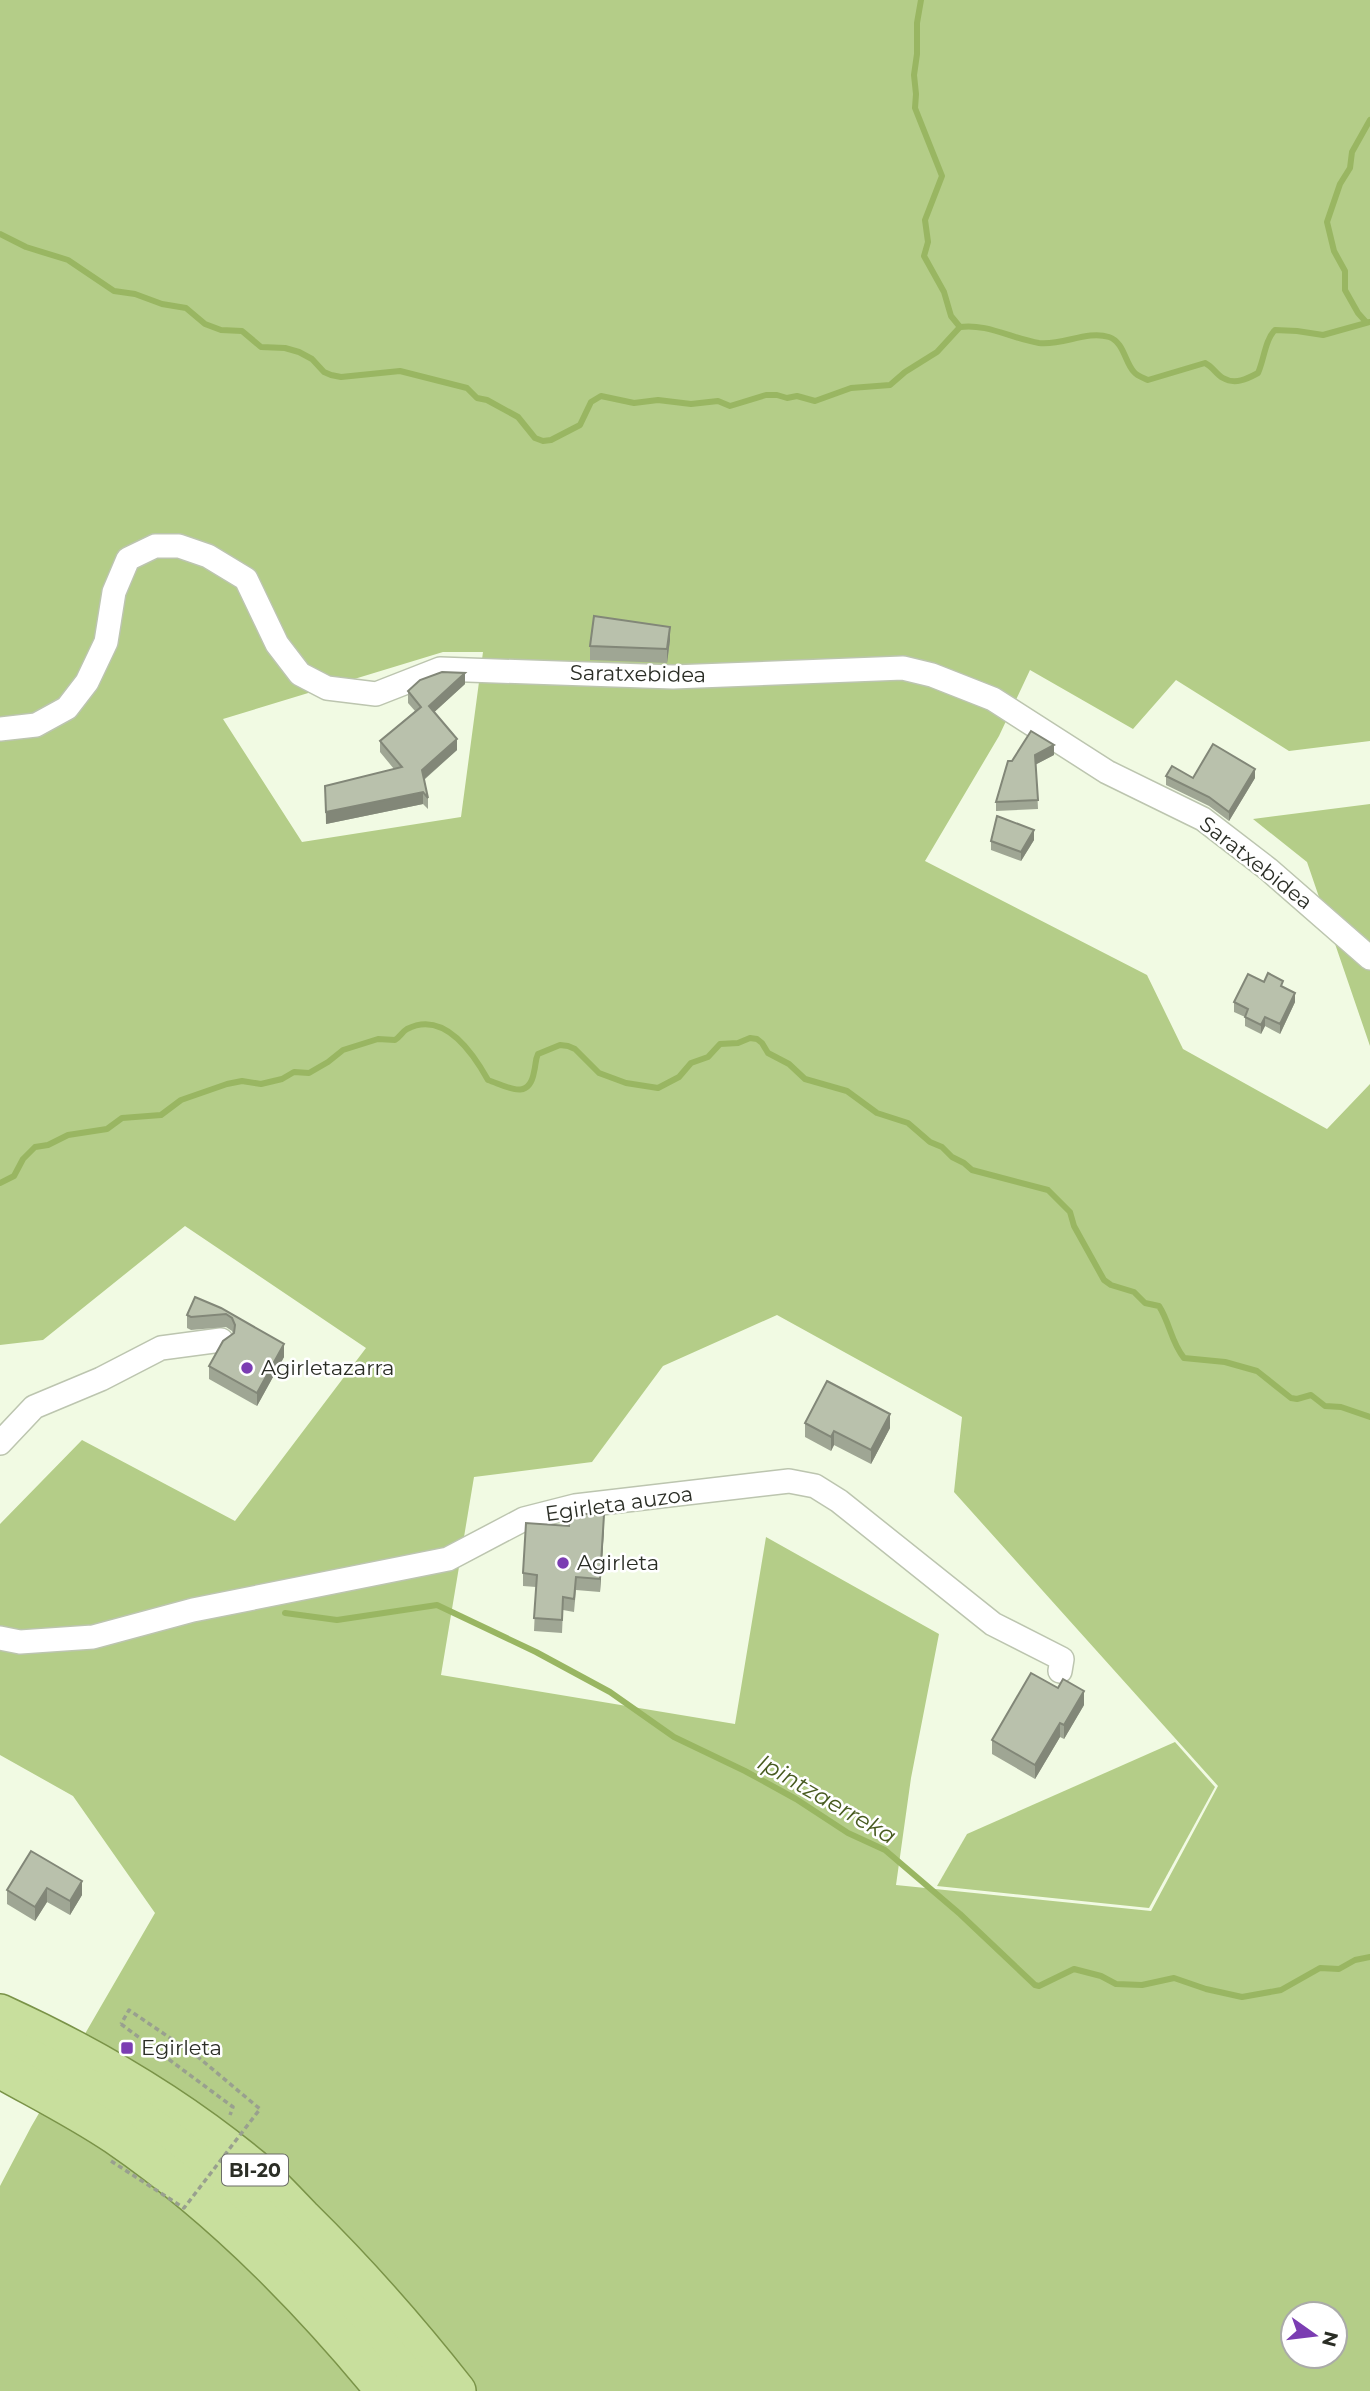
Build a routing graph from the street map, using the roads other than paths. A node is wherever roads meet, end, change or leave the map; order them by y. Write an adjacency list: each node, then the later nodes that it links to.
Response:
1 (0, 729): 2 (street, Saratxebidea)
2 (1370, 958)
3 (221, 1340): 4 (street)
4 (0, 1443)
5 (0, 1638): 6 (street, Egirleta auzoa)
6 (1060, 1671)
7 (0, 2013): 12 (main road, BI-20)
8 (0, 2042): 11 (main road, BI-20)
9 (0, 2069): 10 (main road)
10 (385, 2391)
11 (418, 2391)
12 (457, 2391)

